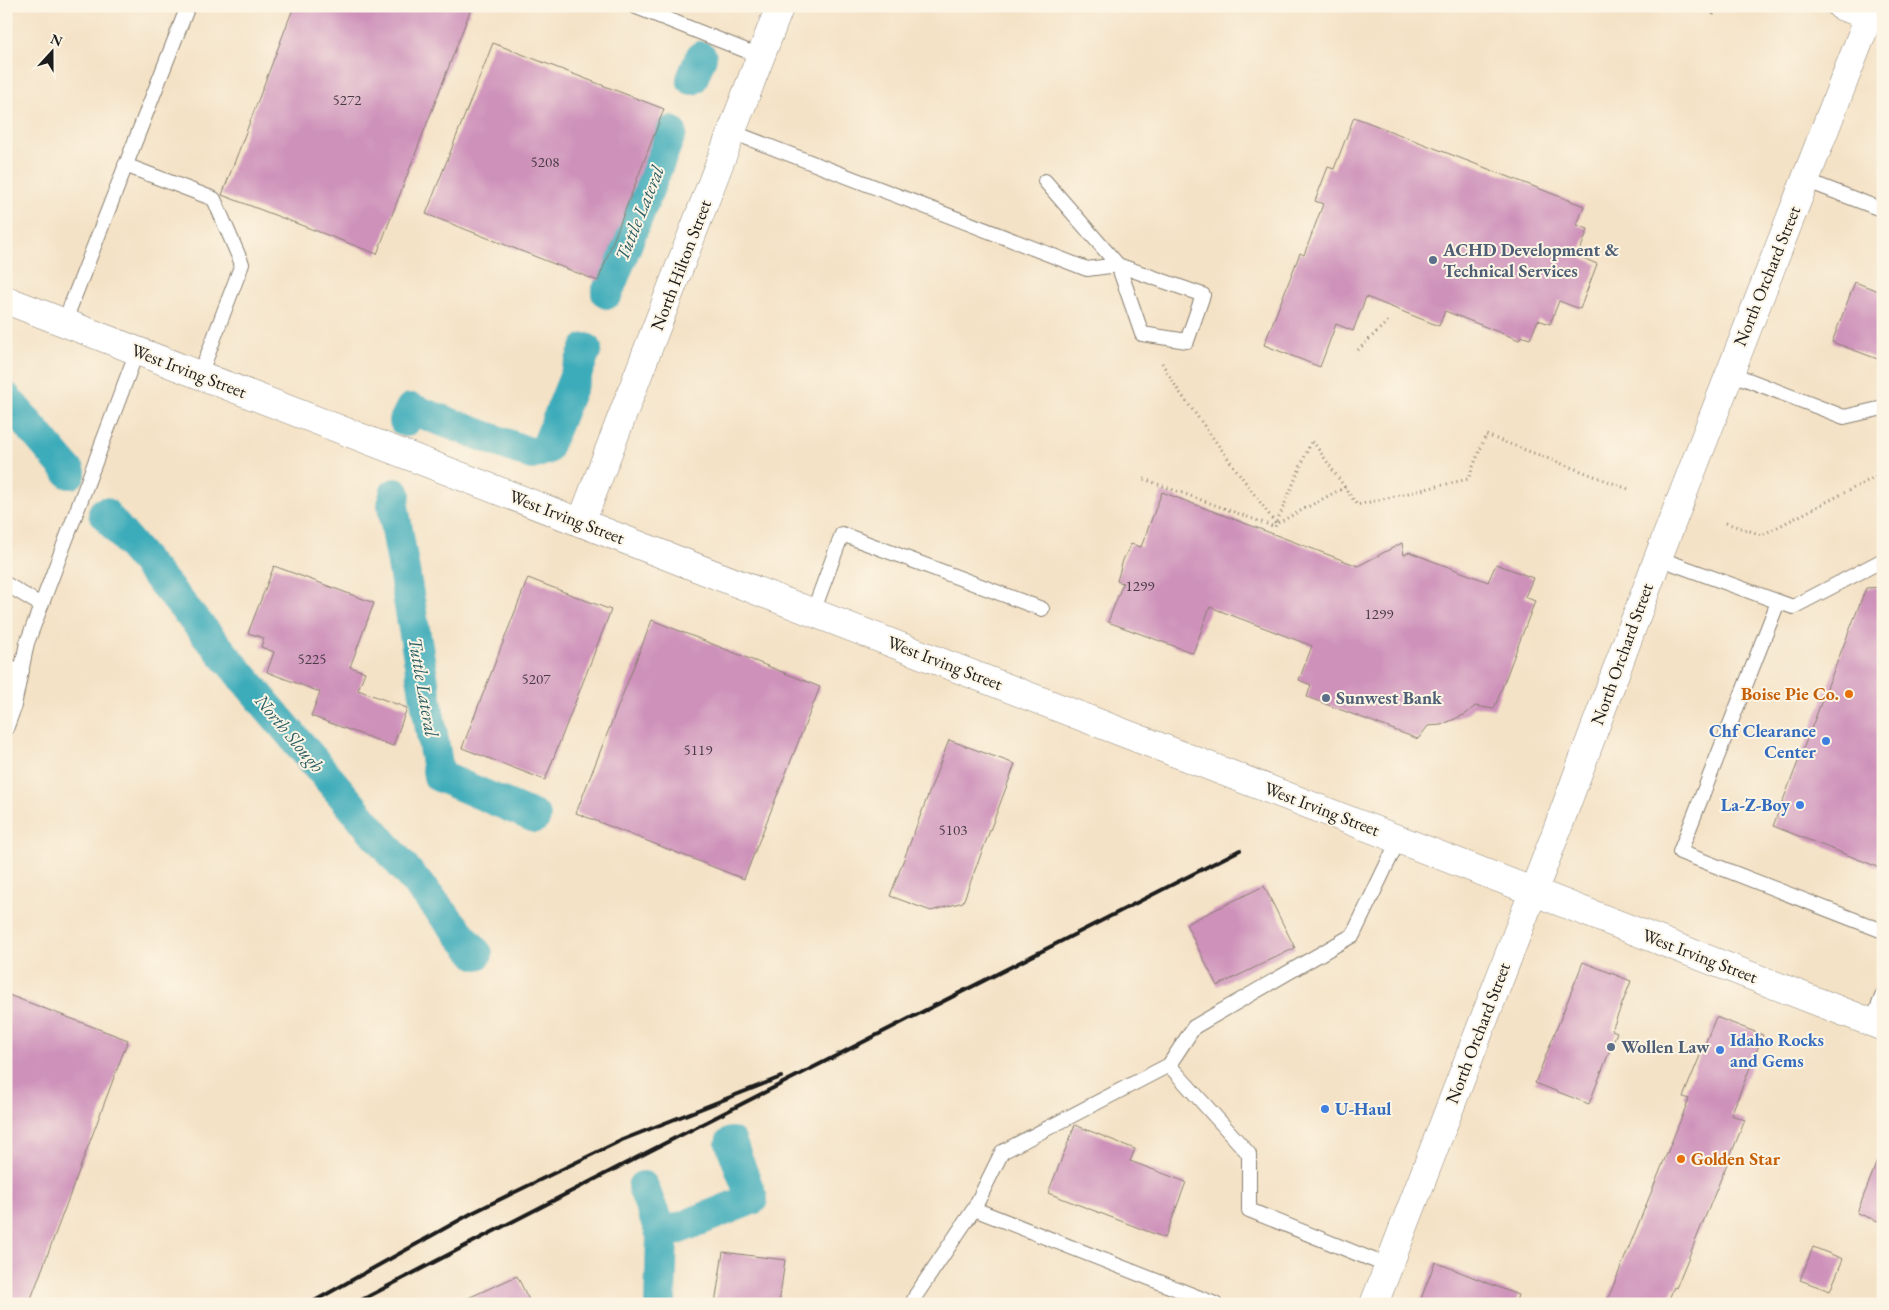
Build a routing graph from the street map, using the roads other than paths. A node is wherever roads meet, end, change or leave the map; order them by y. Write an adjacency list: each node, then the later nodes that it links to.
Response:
1 (188, 6): 8 (lane)
2 (634, 6): 6 (lane)
3 (780, 6): 6 (street, North Hilton Street)
4 (1841, 6): 5 (street)
5 (1871, 11): 9 (street, North Orchard Street)
6 (762, 57): 7 (street, North Hilton Street)
7 (732, 132): 12 (lane); 19 (street, North Hilton Street)
8 (125, 166): 14 (lane); 17 (lane)
9 (1805, 180): 11 (lane); 16 (street, North Orchard Street)
10 (1045, 181): 12 (lane)
11 (1883, 210)
12 (1118, 265): 12 (lane)
13 (6, 300): 14 (street, West Irving Street)
14 (64, 323): 15 (street, West Irving Street)
15 (137, 351): 17 (street, West Irving Street); 24 (lane)
16 (1730, 373): 18 (lane); 20 (street, North Orchard Street)
17 (200, 375): 19 (street, West Irving Street)
18 (1883, 408)
19 (581, 523): 26 (street, West Irving Street)
20 (1658, 558): 23 (lane); 31 (street, North Orchard Street)
21 (1883, 560): 23 (lane)
22 (6, 584): 24 (lane)
23 (1778, 602): 32 (lane)
24 (42, 605): 28 (lane)
25 (1042, 609): 26 (lane)
26 (813, 612): 30 (street, West Irving Street)
27 (6, 666): 28 (lane)
28 (22, 671): 29 (lane)
29 (6, 729)
30 (1399, 839): 31 (street, West Irving Street); 35 (lane)
31 (1533, 891): 34 (street, West Irving Street); 37 (street, North Orchard Street)
32 (1883, 931)
33 (1883, 994): 34 (lane)
34 (1877, 1024)
35 (1169, 1065): 36 (lane); 37 (lane)
36 (974, 1209): 38 (lane); 39 (lane)
37 (1388, 1266): 40 (street, North Orchard Street)
38 (912, 1304)
39 (1215, 1304)
40 (1374, 1304)

